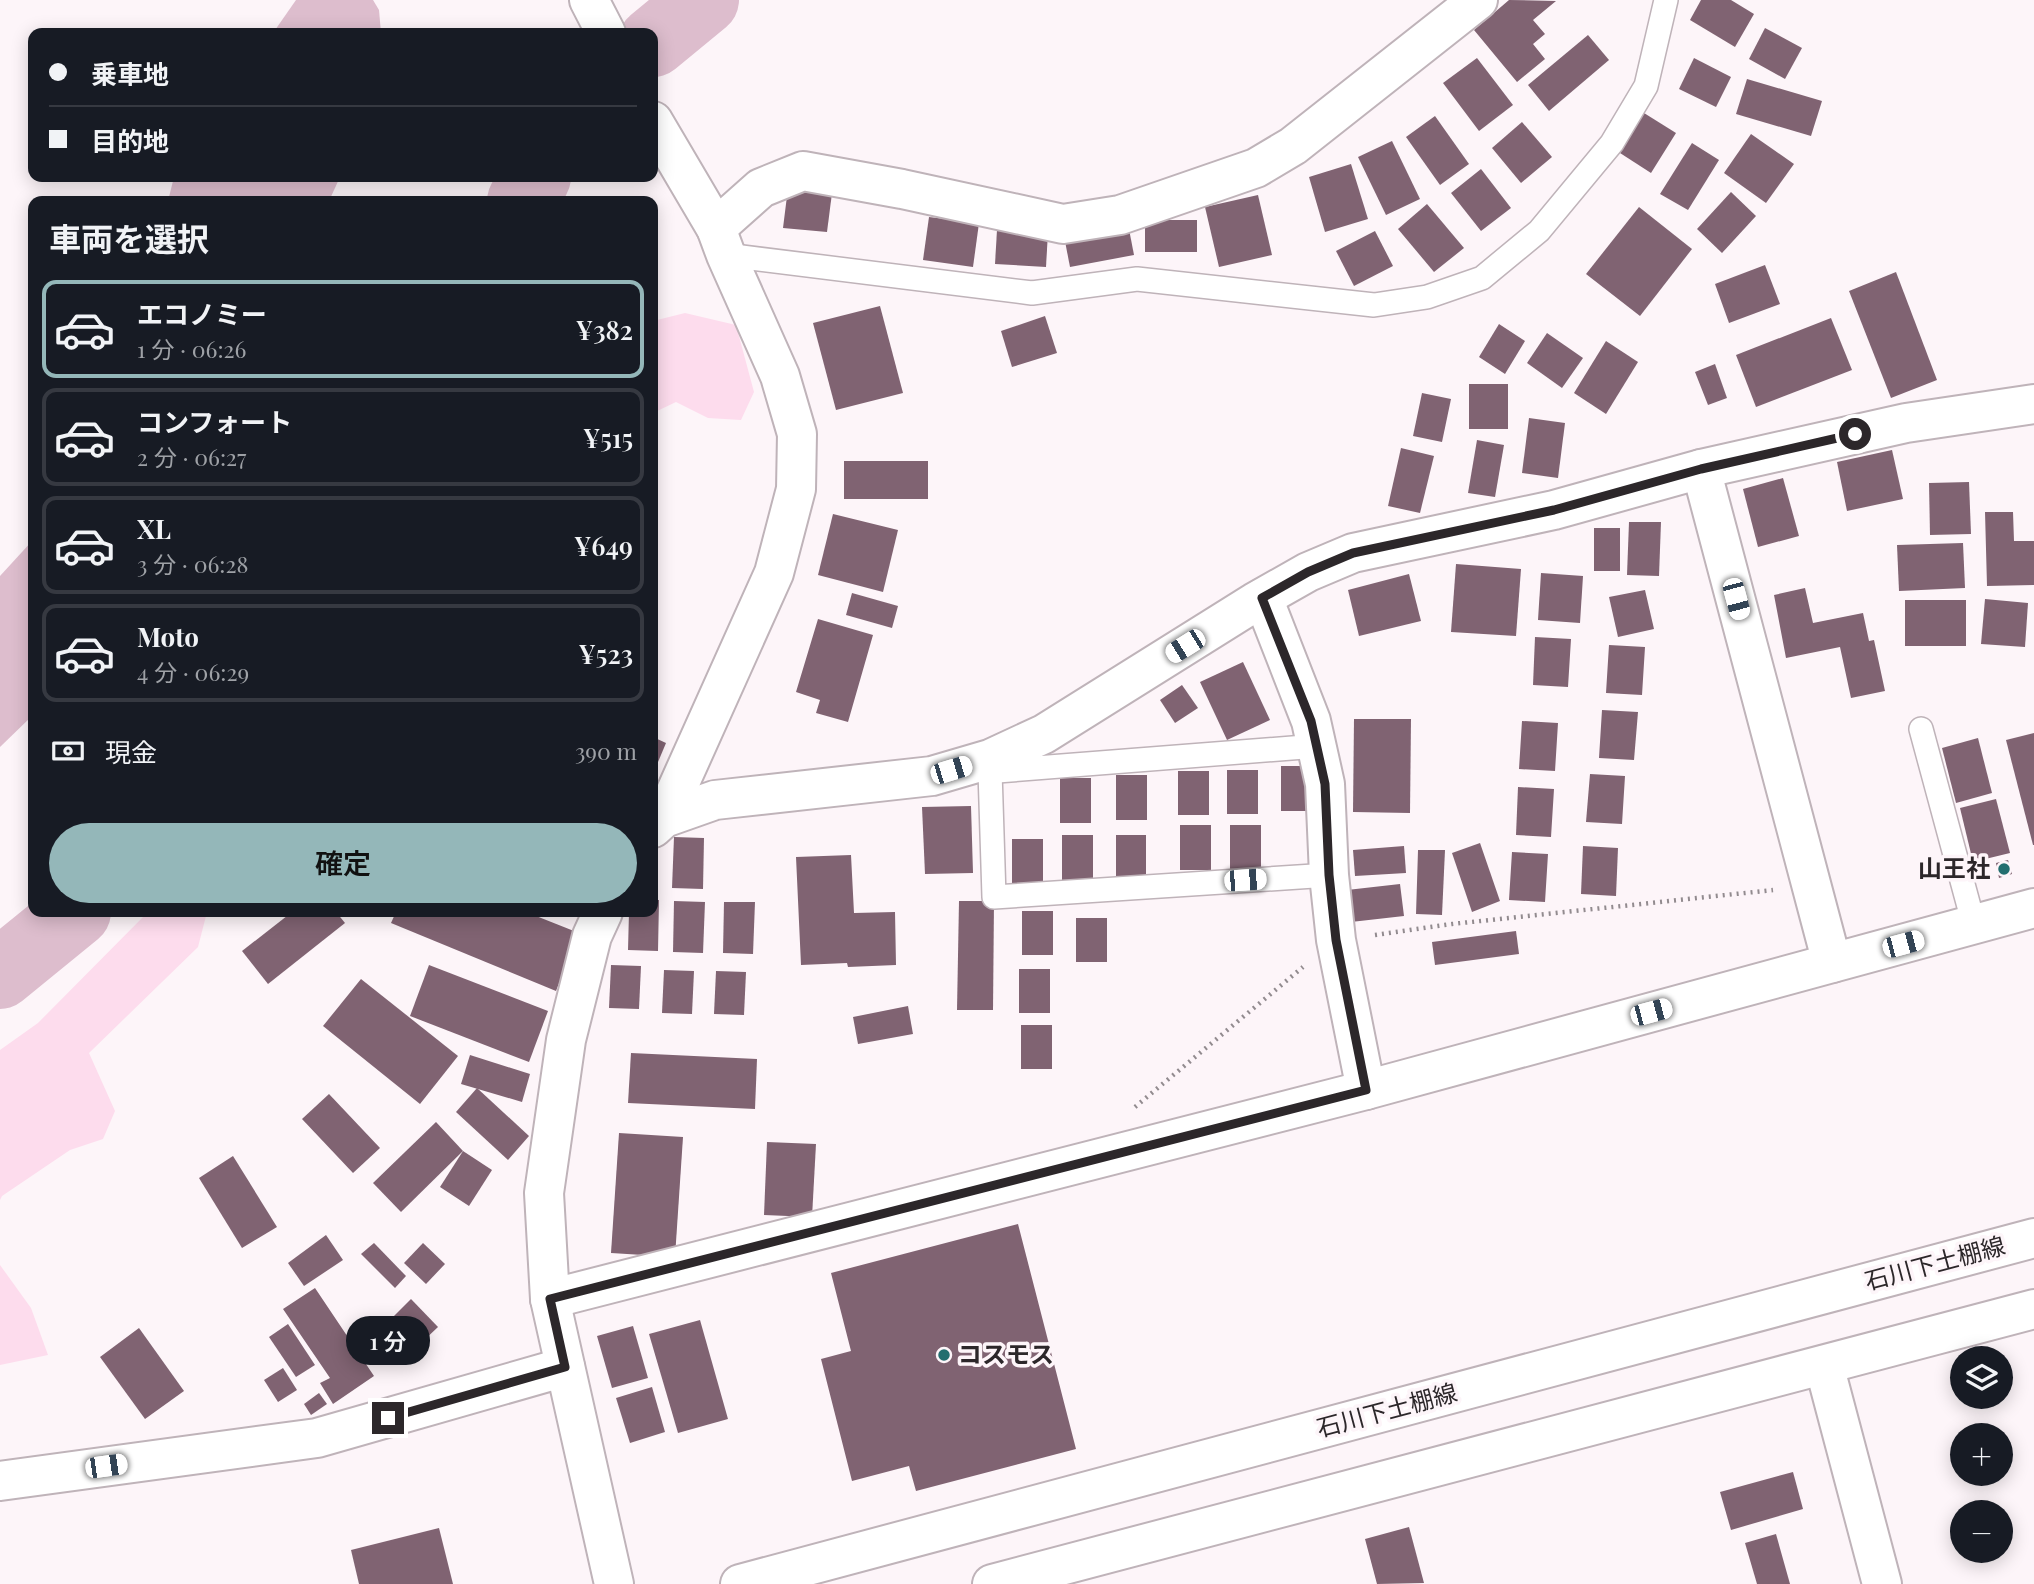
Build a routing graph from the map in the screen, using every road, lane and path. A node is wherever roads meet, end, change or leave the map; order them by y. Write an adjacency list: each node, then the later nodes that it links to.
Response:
1 (1478, 0): 4 (street)
2 (1666, 0): 4 (lane)
3 (658, 130): 4 (street)
4 (721, 242): 12 (street)
5 (2034, 404): 6 (street)
6 (1701, 469): 7 (street); 14 (street)
7 (1262, 598): 9 (street); 11 (street)
8 (1921, 729): 17 (lane)
9 (1317, 746): 10 (lane); 13 (street)
10 (990, 771): 11 (lane); 13 (lane)
11 (932, 776): 12 (street)
12 (658, 823)
13 (1329, 875): 18 (street)
14 (1811, 886): 18 (path); 19 (street)
15 (2034, 908): 17 (street)
16 (601, 917): 23 (street)
17 (1974, 925): 19 (street)
18 (1336, 940): 20 (street); 21 (path)
19 (1832, 963): 20 (street)
20 (1366, 1090): 23 (street)
21 (1128, 1114)
22 (2034, 1238): 29 (street, 石川下土棚線)
23 (550, 1299): 26 (street)
24 (2034, 1309): 25 (street)
25 (1824, 1364): 30 (street); 31 (street)
26 (565, 1367): 27 (street); 28 (street)
27 (0, 1481)
28 (614, 1584)
29 (740, 1584)
30 (992, 1584)
31 (1882, 1584)

